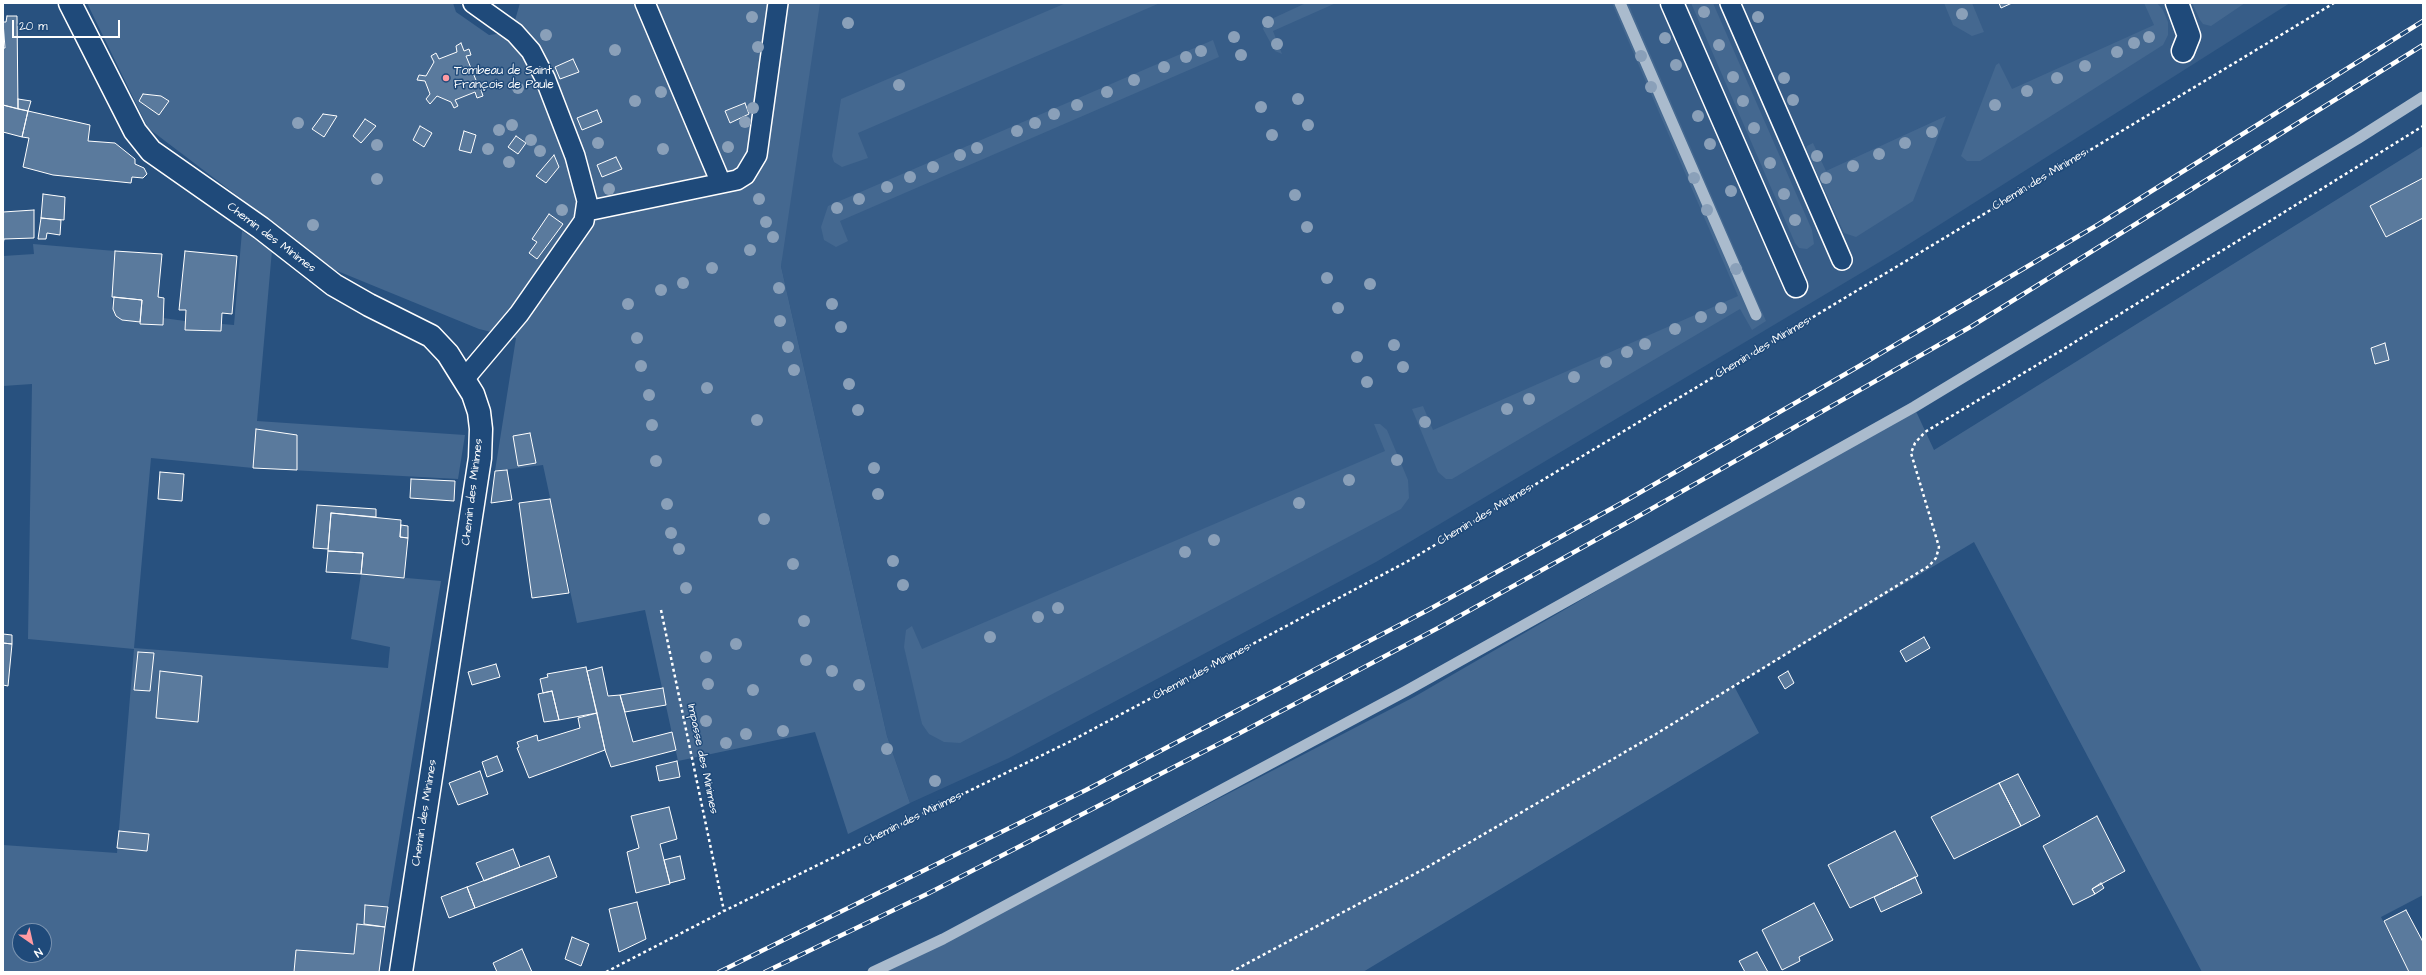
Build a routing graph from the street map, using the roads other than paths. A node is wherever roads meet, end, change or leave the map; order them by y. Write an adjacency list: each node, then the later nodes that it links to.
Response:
1 (70, 3): 13 (street, Chemin des Minimes)
2 (472, 3): 10 (lane)
3 (645, 3): 9 (lane)
4 (778, 3): 9 (lane)
5 (1672, 3): 12 (street)
6 (1730, 3): 11 (lane)
7 (2177, 3): 8 (street)
8 (2183, 51)
9 (721, 183): 10 (lane)
10 (587, 211): 13 (lane)
11 (1842, 260)
12 (1796, 286)
13 (465, 378): 14 (street, Chemin des Minimes)
14 (401, 972)

